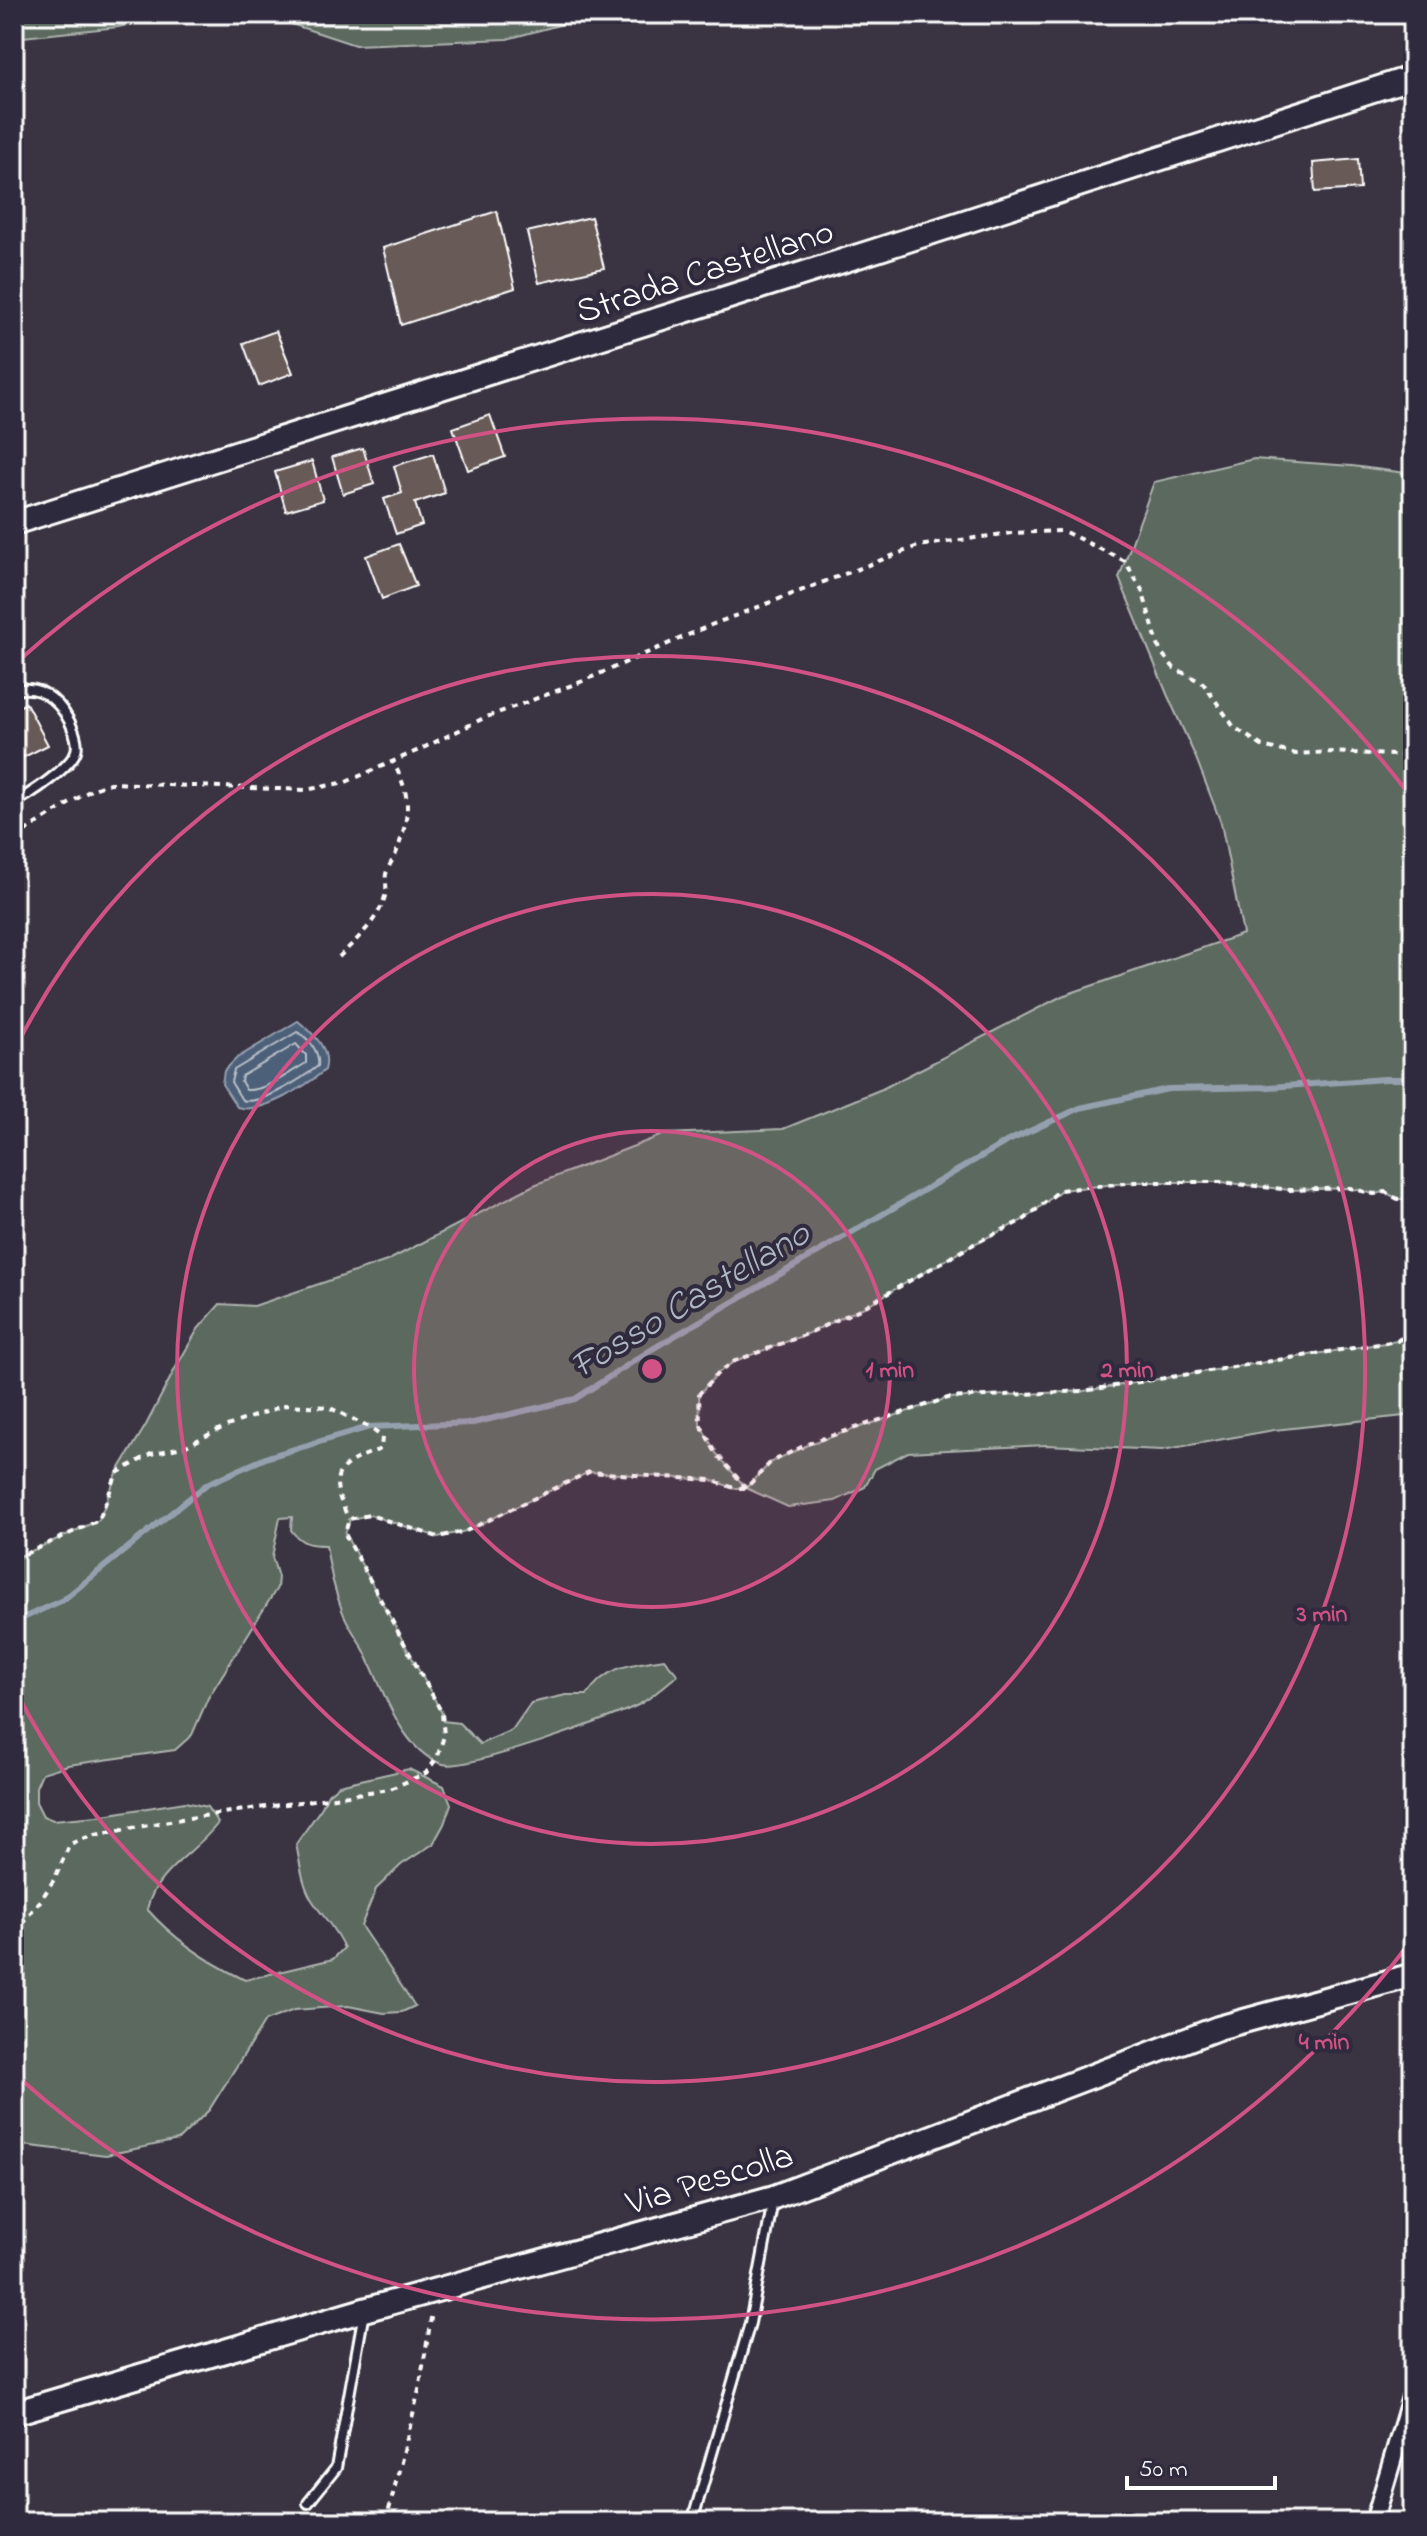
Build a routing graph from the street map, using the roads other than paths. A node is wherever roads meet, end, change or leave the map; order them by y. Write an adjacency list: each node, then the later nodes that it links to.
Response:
1 (1413, 77): 2 (street, Strada Castellano)
2 (14, 523)
3 (15, 686): 4 (lane)
4 (14, 802)
5 (1413, 1975): 6 (street, Via Pescolla)
6 (774, 2197): 7 (street, Via Pescolla); 11 (lane)
7 (364, 2310): 9 (street, Via Pescolla); 10 (lane)
8 (1413, 2390): 12 (street)
9 (14, 2413)
10 (308, 2503)
11 (692, 2522)
12 (1374, 2522)

